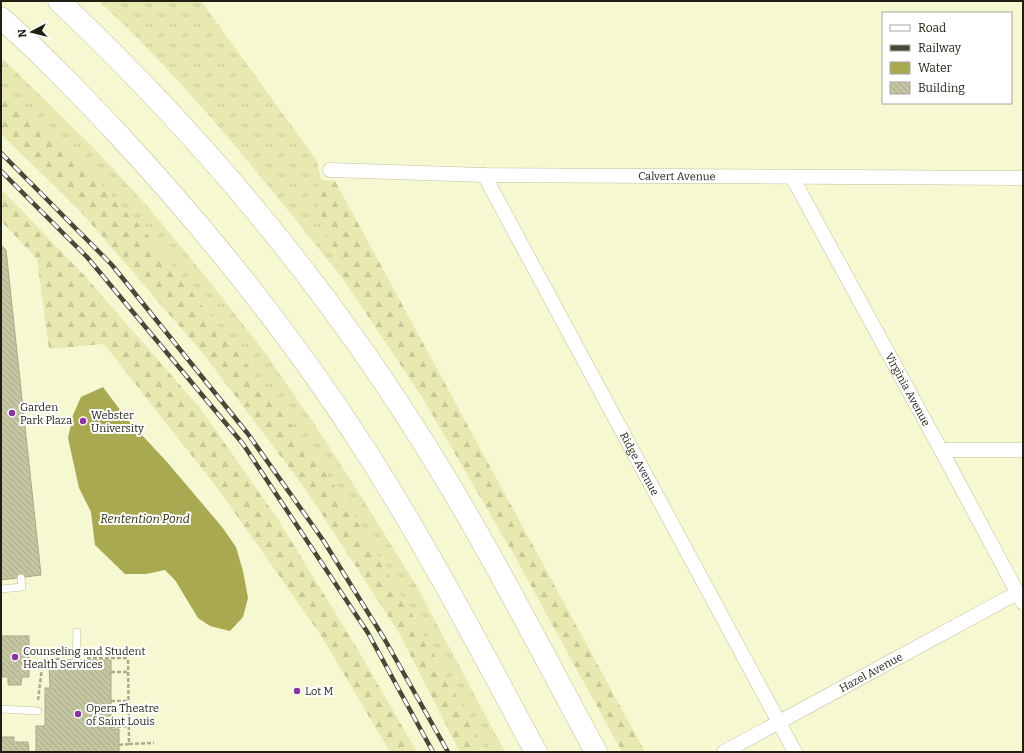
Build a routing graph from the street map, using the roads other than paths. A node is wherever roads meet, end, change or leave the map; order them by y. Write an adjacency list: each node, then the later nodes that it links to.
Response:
1 (59, 1): 18 (highway)
2 (1, 18): 17 (highway)
3 (330, 170): 4 (street, Calvert Avenue)
4 (484, 175): 5 (street, Calvert Avenue); 16 (street, Ridge Avenue)
5 (792, 177): 6 (street, Calvert Avenue); 7 (street, Virginia Avenue)
6 (1023, 178)
7 (941, 450): 8 (street); 11 (street, Virginia Avenue)
8 (1023, 450)
9 (20, 578): 10 (lane)
10 (1, 589)
11 (1020, 598): 16 (street, Hazel Avenue)
12 (77, 632): 13 (lane)
13 (76, 658)
14 (1, 709): 15 (lane)
15 (38, 711)
16 (779, 722): 19 (street, Hazel Avenue); 20 (street, Ridge Avenue)
17 (536, 752)
18 (596, 752)
19 (724, 752)
20 (795, 752)

